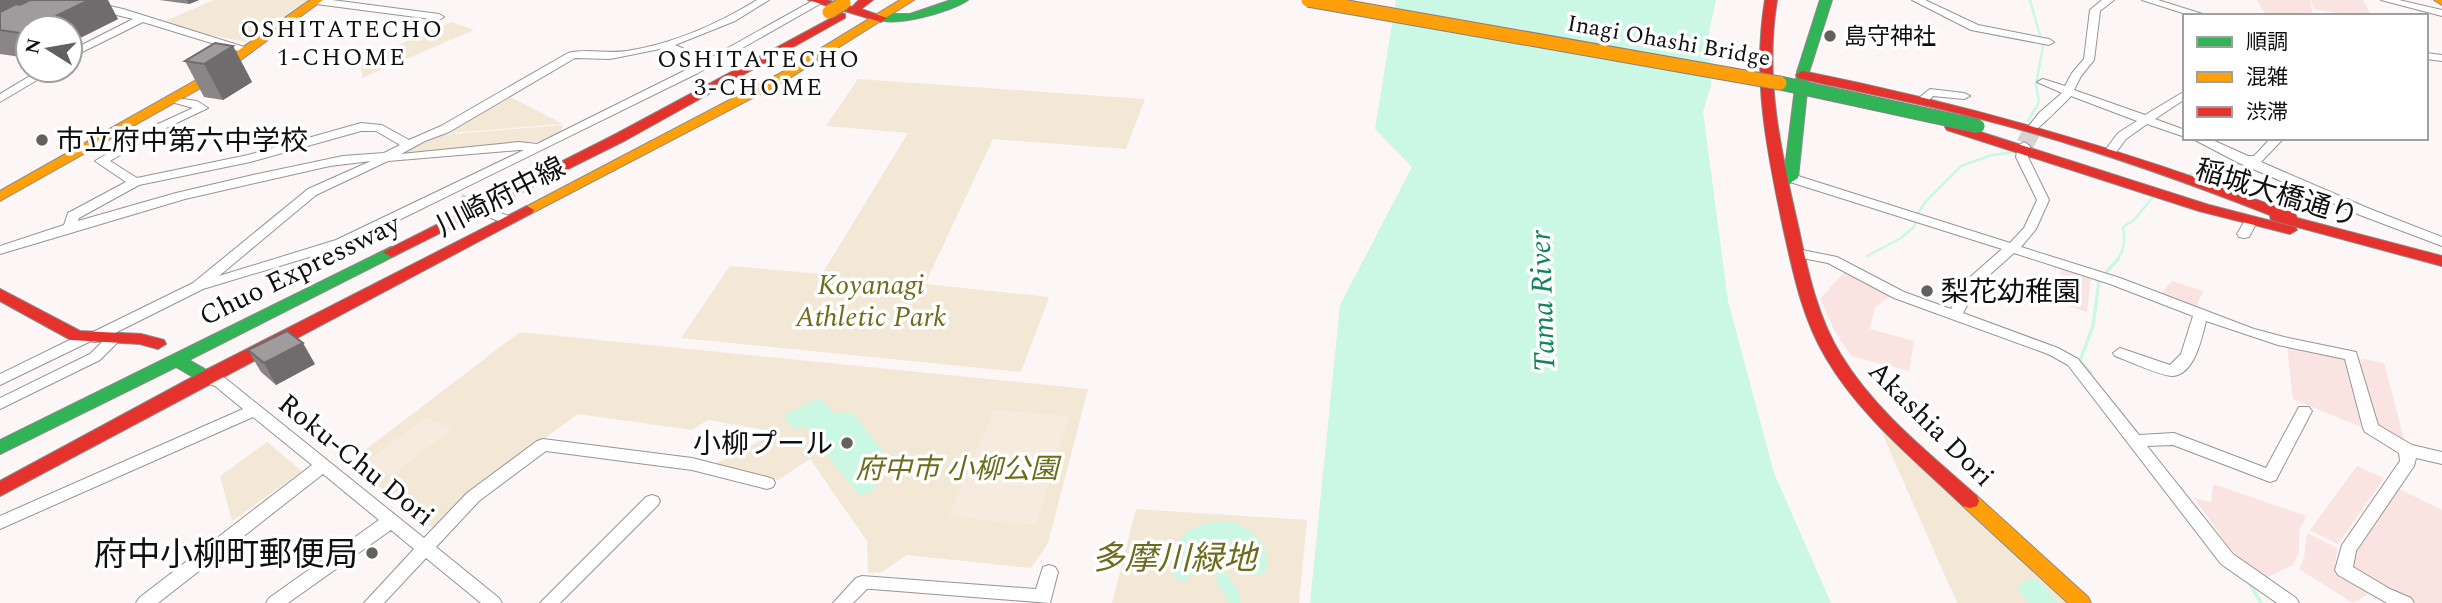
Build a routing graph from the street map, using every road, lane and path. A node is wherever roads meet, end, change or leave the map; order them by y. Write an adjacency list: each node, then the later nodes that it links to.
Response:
1 (72, 0): 20 (street)
2 (317, 0): 18 (street); 24 (main road)
3 (764, 0): 22 (street)
4 (908, 0): 19 (main road, 川崎府中線)
5 (945, 0): 19 (main road)
6 (962, 0): 19 (main road)
7 (1308, 0): 39 (main road, Inagi Ohashi Bridge, bridge)
8 (1336, 0): 39 (main road, Inagi Ohashi Bridge, bridge)
9 (1771, 0): 49 (main road, Akashia Dori)
10 (1826, 0): 26 (main road)
11 (1919, 0): 21 (street)
12 (2109, 0): 30 (street)
13 (2147, 0): 17 (street)
14 (2386, 0): 16 (street)
15 (838, 4): 19 (main road); 25 (street); 78 (main road, Chuo Expressway); 80 (main road, Chuo Expressway)
16 (2442, 13)
17 (2197, 14)
18 (439, 17)
19 (881, 18): 55 (main road, 川崎府中線)
20 (141, 19): 23 (street); 24 (street)
21 (2043, 41)
22 (664, 44): 25 (street); 44 (street)
23 (84, 48)
24 (249, 50): 35 (main road)
25 (708, 63): 45 (street)
26 (1802, 75): 28 (main road); 31 (main road)
27 (2043, 82): 30 (street)
28 (1850, 83): 36 (main road); 37 (street)
29 (25, 84): 34 (street)
30 (2069, 91): 38 (street); 41 (street)
31 (1799, 94): 37 (main road); 49 (main road)
32 (2183, 95): 38 (street)
33 (1964, 96): 36 (street)
34 (0, 99)
35 (172, 99): 50 (street); 52 (main road)
36 (1924, 99): 41 (main road)
37 (1842, 101): 41 (main road)
38 (2146, 120): 40 (street); 46 (street)
39 (1972, 121): 41 (main road)
40 (2183, 133)
41 (2024, 136): 46 (main road); 56 (main road); 56 (main road); 60 (street); 62 (main road, 稲城大橋通り)
42 (2201, 140): 48 (street)
43 (2276, 140): 48 (street)
44 (408, 144): 47 (street); 50 (street)
45 (540, 148): 47 (street); 51 (street)
46 (2110, 152): 56 (main road)
47 (387, 157): 57 (street); 64 (street)
48 (2244, 160): 58 (street)
49 (1786, 181): 60 (street); 61 (main road, Akashia Dori)
50 (135, 182): 57 (street)
51 (446, 193): 53 (street); 64 (street)
52 (0, 197)
53 (460, 199)
54 (488, 212): 55 (street)
55 (509, 221): 73 (main road, 川崎府中線)
56 (2290, 223): 62 (main road); 63 (main road)
57 (70, 227): 59 (street)
58 (2442, 242)
59 (0, 250)
60 (2012, 251): 66 (street); 67 (street)
61 (1797, 253): 67 (street); 100 (main road, Akashia Dori)
62 (2442, 260)
63 (2442, 271)
64 (198, 286): 68 (street)
65 (0, 294): 68 (main road)
66 (2200, 314): 71 (street); 81 (street)
67 (1954, 316): 79 (street)
68 (91, 337): 69 (main road); 74 (street)
69 (115, 338): 70 (main road); 75 (street)
70 (158, 344)
71 (2120, 353)
72 (183, 364): 73 (main road, Roku-Chu Dori)
73 (206, 377): 76 (street, Roku-Chu Dori); 85 (main road, 川崎府中線)
74 (0, 380)
75 (0, 404)
76 (255, 410): 83 (street, Roku-Chu Dori); 88 (street)
77 (2304, 411): 79 (street)
78 (0, 432)
79 (2137, 441): 101 (street)
80 (0, 448)
81 (2407, 450): 82 (street); 92 (street)
82 (2442, 457)
83 (324, 465): 87 (street, Roku-Chu Dori); 95 (street)
84 (767, 483): 89 (street)
85 (0, 492)
86 (652, 501): 98 (street)
87 (392, 520): 89 (street, Roku-Chu Dori); 96 (street)
88 (0, 523)
89 (424, 546): 94 (street, Roku-Chu Dori); 97 (street)
90 (1049, 572): 93 (street)
91 (961, 597): 93 (street); 99 (street)
92 (2377, 599): 102 (street)
93 (1042, 600)
94 (488, 602)
95 (145, 603)
96 (275, 603)
97 (373, 603)
98 (549, 603)
99 (842, 603)
100 (2081, 603)
101 (2290, 603)
102 (2405, 603)

